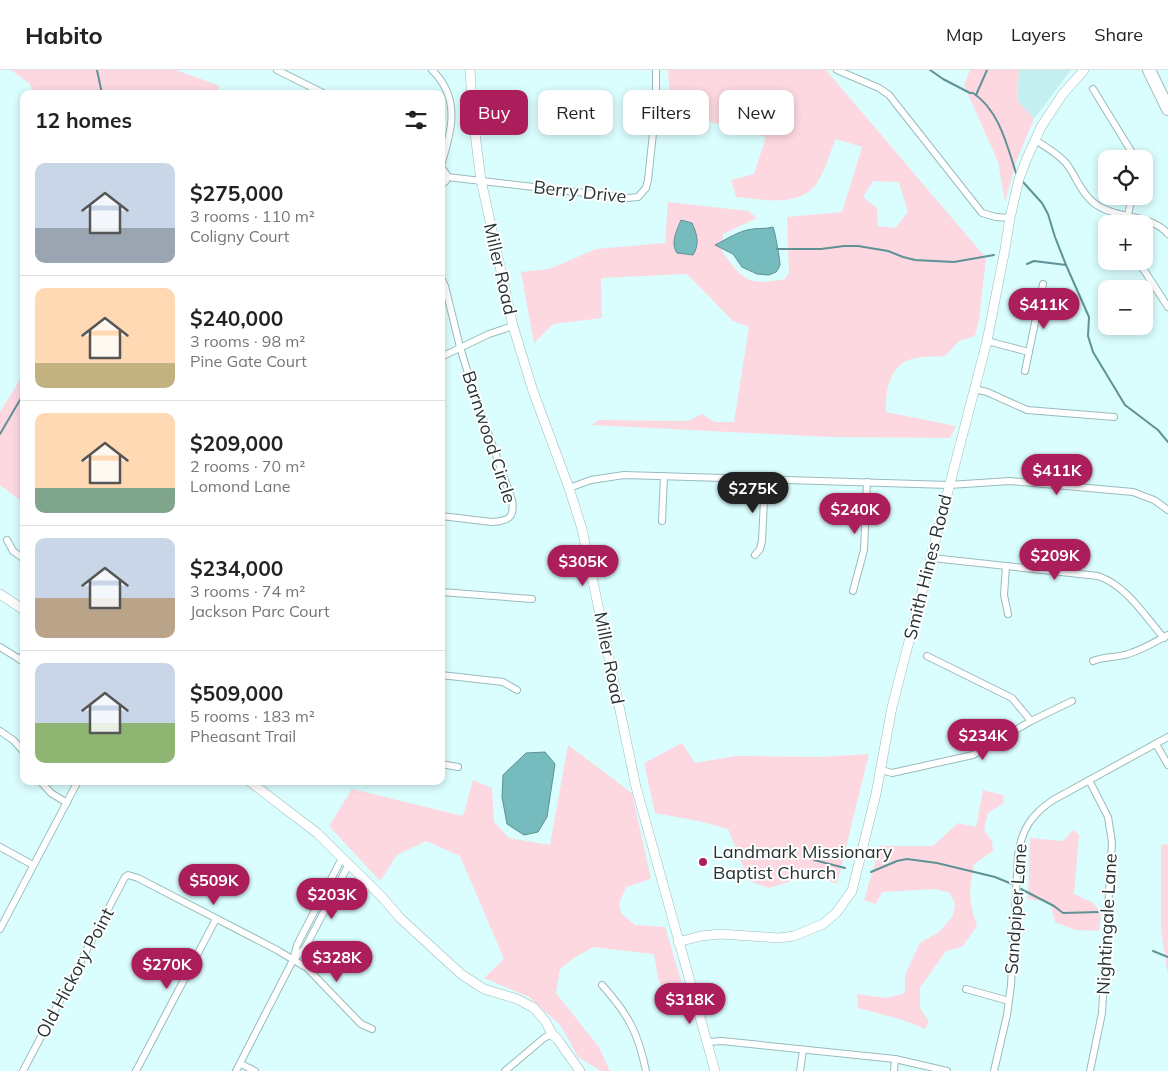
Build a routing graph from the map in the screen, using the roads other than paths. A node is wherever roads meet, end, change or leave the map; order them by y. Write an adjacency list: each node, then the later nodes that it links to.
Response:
1 (277, 70): 9 (street)
2 (432, 70): 13 (street)
3 (470, 70): 17 (street, Miller Road)
4 (656, 70): 17 (street, Berry Drive)
5 (837, 70): 19 (street)
6 (1084, 70): 11 (street, Smith Hines Road)
7 (1149, 70): 10 (highway)
8 (1093, 89): 12 (street)
9 (318, 90)
10 (1168, 110)
11 (1035, 140): 18 (street); 19 (street, Smith Hines Road)
12 (1130, 150)
13 (445, 152)
14 (445, 170): 15 (street)
15 (447, 177): 16 (street); 17 (street)
16 (445, 180)
17 (481, 180): 26 (street, Miller Road)
18 (1122, 215)
19 (1010, 218): 27 (street, Smith Hines Road)
20 (1153, 223): 21 (street)
21 (1168, 234)
22 (1144, 270): 25 (street)
23 (1042, 284): 29 (street)
24 (445, 299): 28 (street)
25 (1168, 307)
26 (513, 326): 28 (street); 38 (street, Miller Road)
27 (987, 341): 29 (street); 32 (street, Smith Hines Road)
28 (460, 347): 30 (street); 40 (street, Barnwood Circle)
29 (1028, 352): 31 (street)
30 (445, 354)
31 (1025, 371)
32 (974, 389): 33 (street); 37 (street, Smith Hines Road)
33 (1114, 417)
34 (664, 476): 35 (street); 38 (street); 41 (street)
35 (765, 479): 36 (street); 43 (street)
36 (867, 482): 37 (street); 47 (street)
37 (949, 484): 39 (street); 45 (street, Smith Hines Road)
38 (570, 488): 80 (street, Miller Road)
39 (1168, 510)
40 (445, 516)
41 (662, 521)
42 (7, 540): 44 (street)
43 (755, 555)
44 (20, 556)
45 (932, 558): 46 (street); 69 (street, Smith Hines Road)
46 (1006, 566): 52 (street); 53 (street)
47 (853, 591)
48 (445, 592): 50 (street)
49 (0, 594): 51 (street)
50 (532, 600)
51 (20, 607)
52 (1008, 614)
53 (1166, 636): 57 (street)
54 (0, 647): 56 (street)
55 (927, 656): 61 (street)
56 (20, 660)
57 (1093, 661)
58 (445, 675): 59 (street)
59 (517, 690)
60 (1072, 701): 61 (street)
61 (1031, 721): 69 (street)
62 (0, 731): 65 (street)
63 (1168, 737): 64 (street, Sandpiper Lane)
64 (1156, 744): 67 (street); 70 (street, Sandpiper Lane)
65 (20, 748)
66 (445, 765): 68 (street)
67 (1168, 765)
68 (458, 767)
69 (881, 770): 80 (street, Smith Hines Road)
70 (1089, 780): 84 (street, Sandpiper Lane); 103 (street, Nightingale Lane)
71 (44, 785): 74 (street)
72 (76, 785): 74 (street)
73 (254, 785): 76 (street)
74 (67, 803): 77 (street)
75 (0, 847): 77 (street)
76 (346, 861): 81 (street); 86 (street)
77 (33, 865): 79 (street)
78 (216, 919): 81 (street); 91 (street, Old Hickory Point); 92 (street)
79 (0, 928)
80 (678, 942): 87 (street, Miller Road)
81 (293, 960): 85 (street); 90 (street)
82 (602, 985): 97 (street)
83 (966, 990): 84 (street)
84 (1009, 1002): 102 (street, Sandpiper Lane)
85 (372, 1029)
86 (552, 1034): 95 (street); 96 (street)
87 (708, 1042): 88 (street); 98 (street, Miller Road)
88 (803, 1050): 89 (street); 99 (street)
89 (895, 1059): 100 (street); 101 (street)
90 (241, 1064): 93 (street); 94 (street)
91 (23, 1071)
92 (136, 1071)
93 (236, 1071)
94 (254, 1071)
95 (505, 1071)
96 (580, 1071)
97 (646, 1071)
98 (715, 1071)
99 (800, 1071)
100 (894, 1071)
101 (947, 1071)
102 (994, 1071)
103 (1090, 1071)

